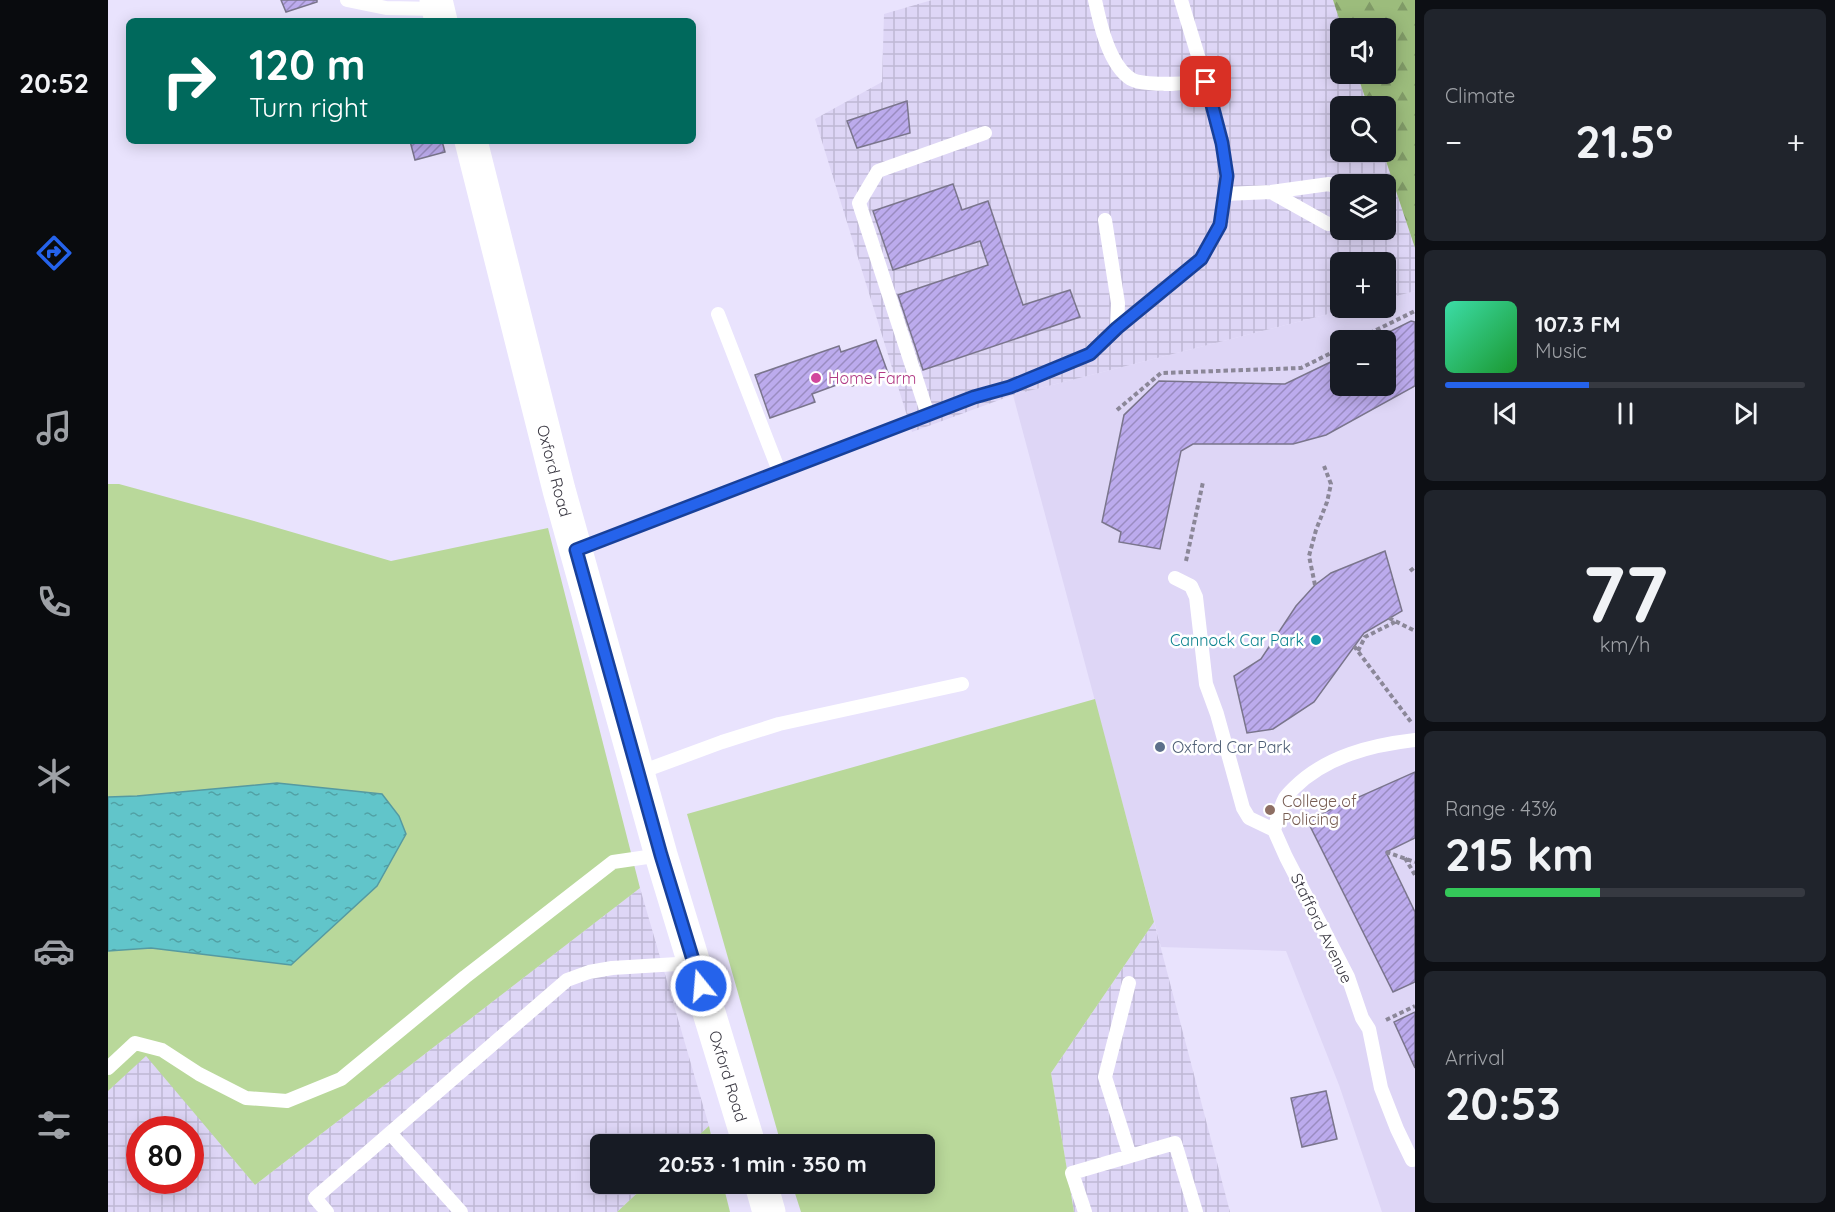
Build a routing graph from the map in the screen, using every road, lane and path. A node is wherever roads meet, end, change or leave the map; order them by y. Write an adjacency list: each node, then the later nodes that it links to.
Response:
1 (347, 0): 4 (lane)
2 (1095, 0): 5 (lane)
3 (1181, 0): 5 (lane)
4 (438, 10)
5 (1206, 82): 10 (lane)
6 (985, 133): 19 (lane)
7 (472, 144): 23 (highway, Oxford Road)
8 (1330, 184): 9 (lane)
9 (1271, 192): 10 (lane); 12 (lane)
10 (1225, 194): 15 (lane)
11 (1105, 220): 15 (lane)
12 (1330, 224)
13 (1415, 311): 16 (path)
14 (718, 314): 21 (lane)
15 (1117, 328): 19 (lane)
16 (1376, 330)
17 (1330, 354): 18 (path)
18 (1117, 410)
19 (928, 415): 21 (lane)
20 (1324, 466): 27 (path)
21 (779, 471): 23 (lane)
22 (1203, 482): 26 (path)
23 (576, 550): 36 (highway, Oxford Road)
24 (1415, 567): 25 (path)
25 (1410, 571)
26 (1178, 579): 37 (lane)
27 (1315, 585)
28 (1389, 618): 29 (path)
29 (1395, 622): 30 (path); 32 (path)
30 (1415, 631)
31 (1354, 646): 32 (path)
32 (1358, 652): 34 (path)
33 (962, 684): 36 (lane)
34 (1415, 727)
35 (1415, 740): 37 (lane)
36 (638, 773): 39 (highway, Oxford Road)
37 (1274, 830): 46 (lane, Stafford Avenue)
38 (1386, 852): 40 (path)
39 (661, 855): 43 (highway, Oxford Road); 47 (lane)
40 (1405, 858): 41 (path); 42 (path)
41 (1415, 862)
42 (1415, 875)
43 (694, 963): 48 (lane); 49 (highway, Oxford Road)
44 (1129, 983): 50 (lane)
45 (1415, 1006): 46 (path)
46 (1369, 1029): 51 (lane, Stafford Avenue)
47 (108, 1068)
48 (390, 1133): 53 (lane); 54 (lane)
49 (746, 1134)
50 (1130, 1156): 56 (lane); 57 (lane)
51 (1415, 1159)
52 (764, 1194): 55 (highway)
53 (327, 1212)
54 (460, 1212)
55 (770, 1212)
56 (1085, 1212)
57 (1196, 1212)

